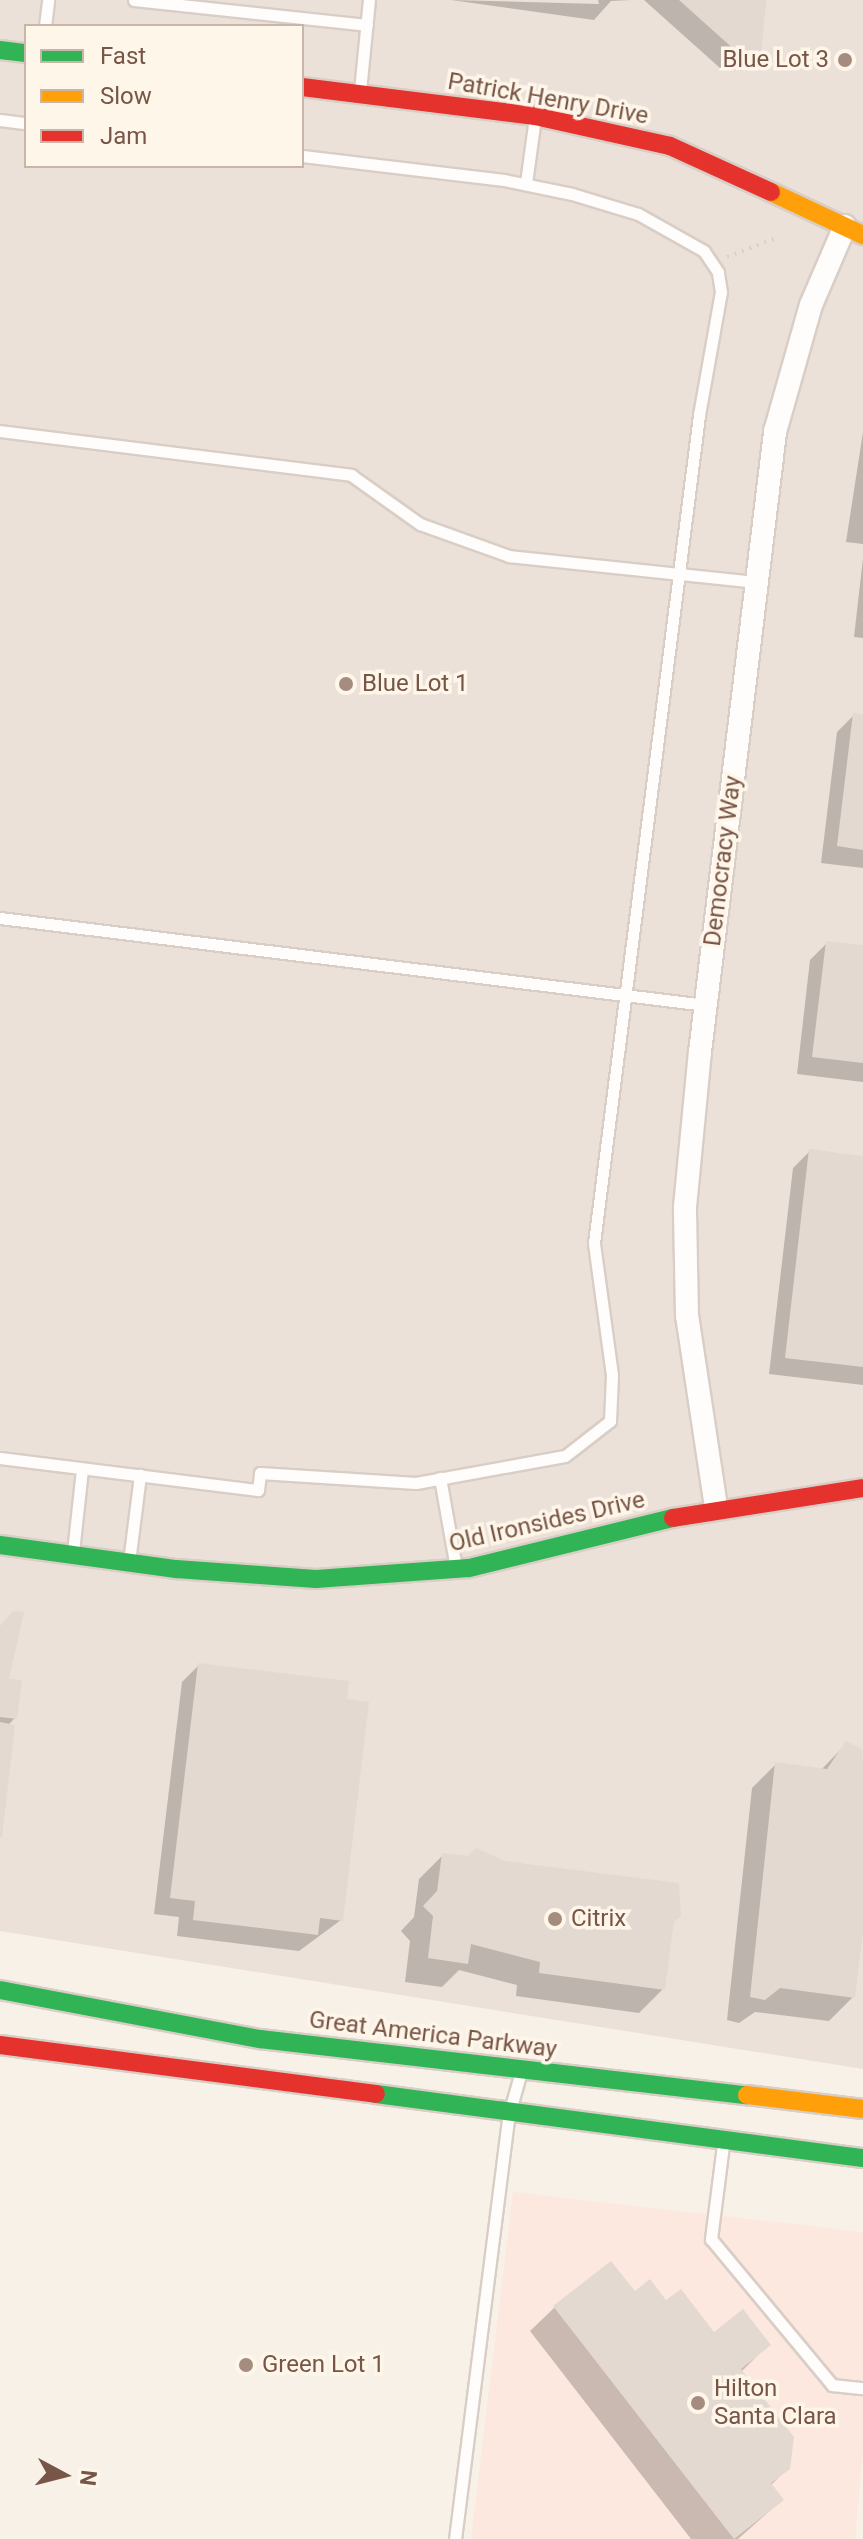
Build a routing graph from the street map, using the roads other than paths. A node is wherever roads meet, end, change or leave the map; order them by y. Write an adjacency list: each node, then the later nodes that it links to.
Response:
1 (48, 0): 4 (lane)
2 (134, 0): 5 (lane)
3 (369, 0): 5 (lane)
4 (45, 24)
5 (367, 25): 9 (lane)
6 (0, 50): 7 (main road)
7 (24, 53)
8 (304, 87): 9 (main road, Patrick Henry Drive)
9 (360, 94): 10 (main road, Patrick Henry Drive)
10 (535, 116): 14 (lane); 15 (main road, Patrick Henry Drive)
11 (0, 120): 12 (lane)
12 (24, 123)
13 (304, 156): 14 (lane)
14 (526, 183): 17 (lane)
15 (854, 230): 18 (street, Democracy Way)
16 (0, 431): 17 (lane)
17 (680, 574): 18 (lane); 20 (lane)
18 (757, 582): 21 (street, Democracy Way)
19 (0, 918): 20 (lane)
20 (626, 996): 21 (lane); 25 (lane)
21 (706, 1005): 27 (street, Democracy Way)
22 (0, 1458): 23 (lane)
23 (82, 1469): 24 (lane); 29 (lane)
24 (140, 1475): 25 (lane); 30 (lane)
25 (440, 1478): 31 (lane)
26 (863, 1488): 27 (main road, Old Ironsides Drive)
27 (716, 1507): 31 (main road, Old Ironsides Drive)
28 (0, 1545): 29 (main road, Old Ironsides Drive)
29 (72, 1555): 30 (main road, Old Ironsides Drive)
30 (129, 1563): 31 (main road, Old Ironsides Drive)
31 (456, 1569)
32 (0, 1990): 34 (main road, Great America Parkway)
33 (0, 2045): 36 (main road)
34 (521, 2070): 35 (main road, Great America Parkway); 36 (lane)
35 (863, 2109)
36 (509, 2114): 37 (main road); 40 (lane)
37 (724, 2140): 38 (main road); 39 (lane)
38 (863, 2158)
39 (863, 2388)
40 (455, 2539)

